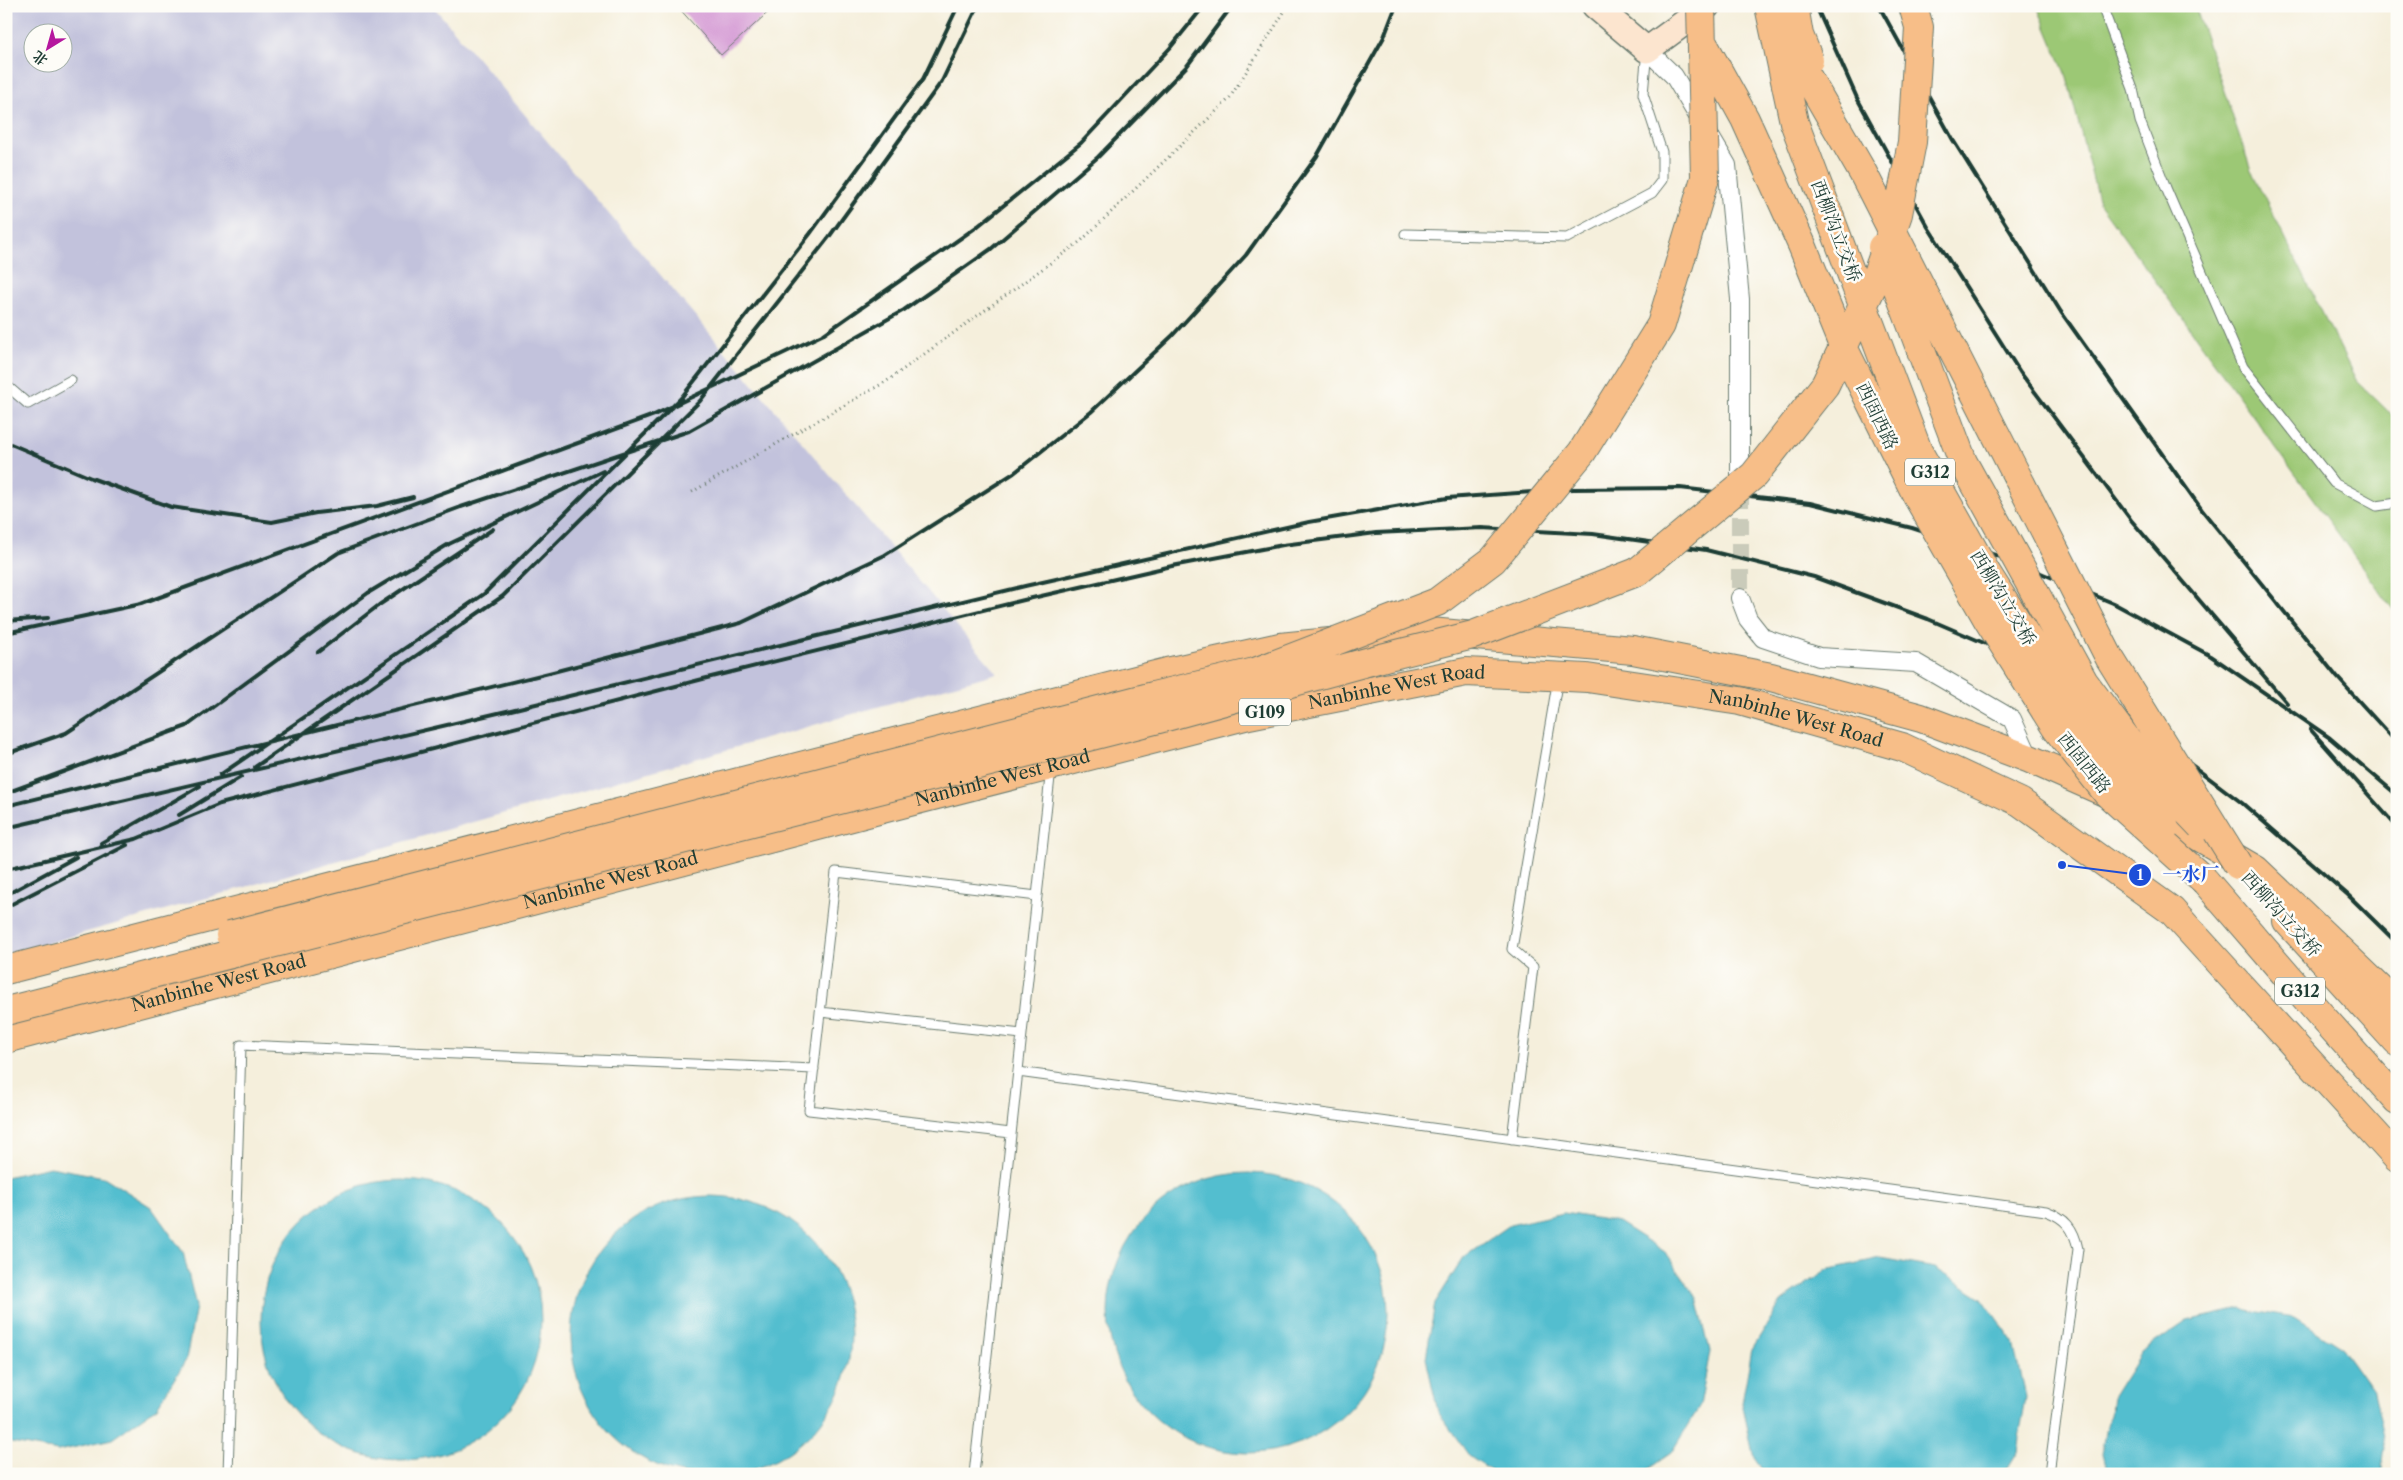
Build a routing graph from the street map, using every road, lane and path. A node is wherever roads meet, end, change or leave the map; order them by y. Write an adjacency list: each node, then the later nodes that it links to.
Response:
1 (1288, 6): 16 (path)
2 (1595, 6): 11 (street)
3 (1683, 6): 23 (highway, 西固西路, bridge)
4 (1700, 6): 26 (highway, bridge)
5 (1707, 6): 11 (street)
6 (1763, 6): 22 (highway, bridge)
7 (1770, 6): 23 (highway, 西柳沟立交桥 / G312, bridge)
8 (1794, 6): 22 (highway, 西柳沟立交桥 / G312, bridge)
9 (1913, 6): 28 (highway, bridge)
10 (2102, 6): 17 (lane)
11 (1648, 50): 12 (lane); 15 (street)
12 (1405, 234)
13 (71, 380): 14 (lane)
14 (6, 385)
15 (1740, 490)
16 (692, 492)
17 (2397, 502)
18 (1740, 598): 20 (street)
19 (1558, 677): 21 (highway, Nanbinhe West Road / G109); 37 (lane); 38 (highway, Nanbinhe West Road / G109)
20 (2030, 759): 25 (highway, Nanbinhe West Road); 27 (highway, Nanbinhe West Road)
21 (1052, 766): 24 (lane); 31 (highway, Nanbinhe West Road / G109)
22 (2238, 865): 32 (highway, 西柳沟立交桥 / G312)
23 (2205, 881): 35 (highway, 西柳沟立交桥 / G312)
24 (1037, 896): 29 (lane); 30 (lane)
25 (6, 970)
26 (6, 993)
27 (2397, 1004)
28 (6, 1011)
29 (820, 1012): 30 (lane); 33 (lane)
30 (1022, 1034): 34 (lane)
31 (6, 1039)
32 (2397, 1042)
33 (814, 1069): 36 (lane); 39 (lane)
34 (1018, 1072): 36 (lane); 37 (lane)
35 (2397, 1100)
36 (1011, 1133): 40 (lane)
37 (1512, 1139): 41 (lane)
38 (2397, 1158)
39 (228, 1474)
40 (974, 1474)
41 (2049, 1474)

